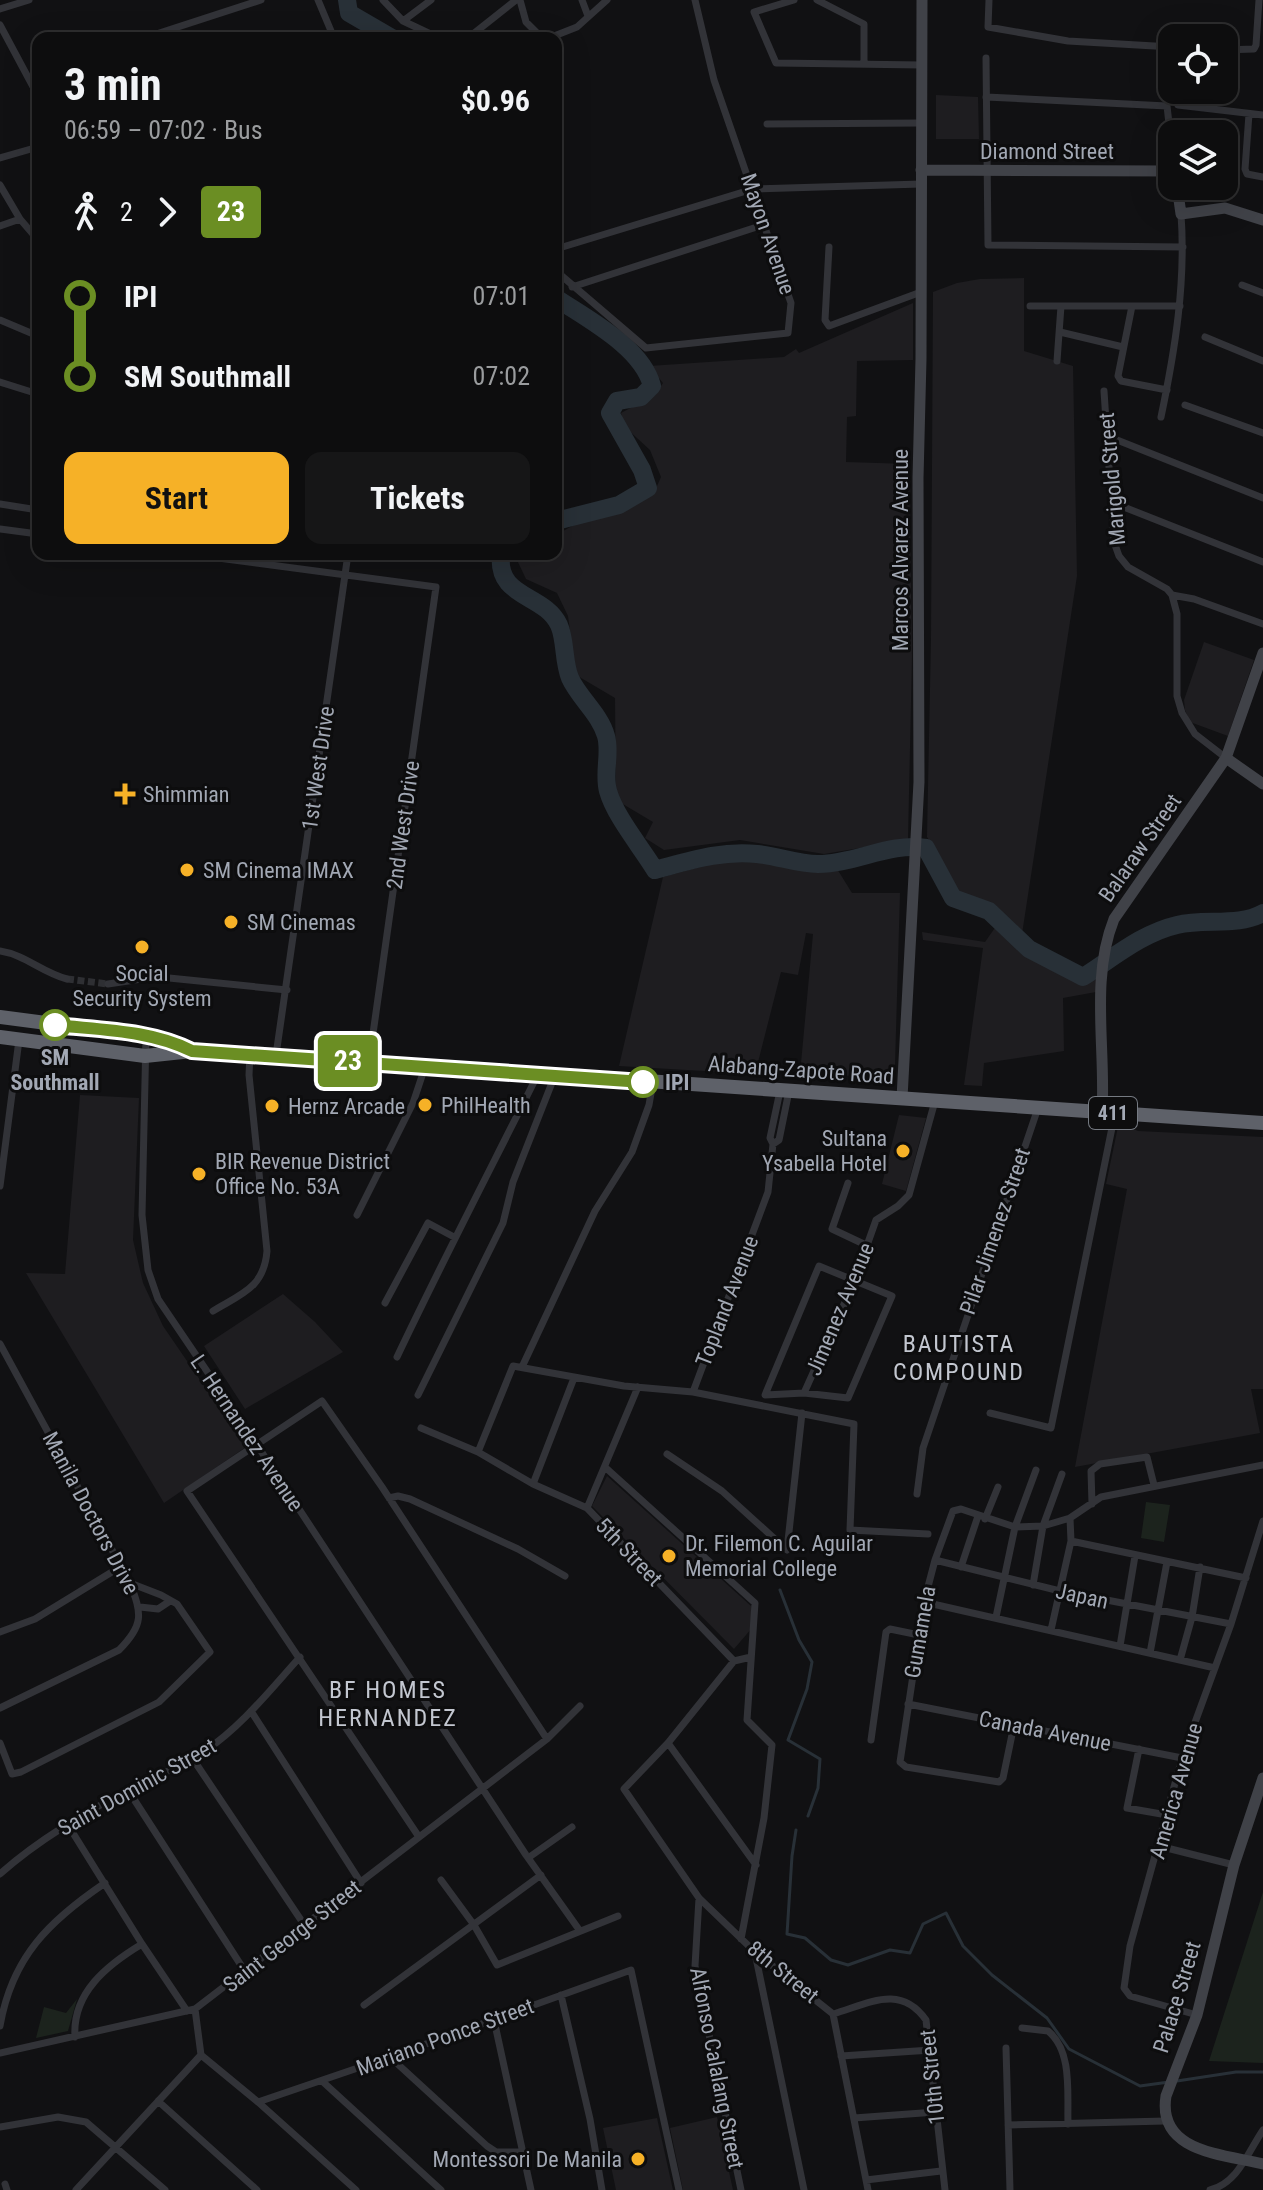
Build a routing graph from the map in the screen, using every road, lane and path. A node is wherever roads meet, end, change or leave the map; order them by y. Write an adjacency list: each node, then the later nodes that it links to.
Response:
1 (29, 0): 15 (street)
2 (261, 0): 19 (street)
3 (318, 0): 20 (street)
4 (383, 0): 17 (street)
5 (431, 0): 17 (street)
6 (518, 0): 22 (street); 23 (street)
7 (582, 0): 16 (street)
8 (607, 0): 16 (street)
9 (695, 0): 48 (street, Mayon Avenue)
10 (794, 0): 28 (street)
11 (817, 0): 28 (street)
12 (922, 0): 29 (street, Marcos Alvarez Avenue)
13 (989, 0): 25 (street)
14 (1259, 0): 26 (street)
15 (0, 9)
16 (588, 16): 24 (street)
17 (403, 21): 21 (street)
18 (0, 25): 31 (street)
19 (162, 32)
20 (331, 32)
21 (426, 32)
22 (476, 32)
23 (534, 32)
24 (562, 33)
25 (1158, 46)
26 (1238, 50)
27 (986, 58): 33 (street)
28 (864, 63): 29 (street)
29 (922, 65): 38 (street, Marcos Alvarez Avenue)
30 (32, 74): 31 (street)
31 (28, 76): 32 (street)
32 (32, 84)
33 (986, 97): 37 (street); 43 (street)
34 (1178, 105): 35 (street)
35 (1249, 114): 36 (street); 45 (street)
36 (1263, 115)
37 (1169, 120)
38 (921, 123): 39 (street); 42 (street, Marcos Alvarez Avenue)
39 (767, 124)
40 (32, 149): 41 (street)
41 (0, 158)
42 (921, 170): 43 (street, Diamond Street); 46 (street, Marcos Alvarez Avenue)
43 (986, 170): 44 (street, Diamond Street); 58 (street)
44 (1158, 171)
45 (1263, 177)
46 (921, 184): 48 (street); 62 (street, Marcos Alvarez Avenue)
47 (0, 185): 51 (street)
48 (753, 189): 53 (street, Mayon Avenue); 56 (street)
49 (1179, 200): 50 (street)
50 (1181, 214): 52 (street); 58 (street)
51 (20, 219): 54 (street); 55 (street)
52 (1263, 220)
53 (763, 225): 61 (street); 61 (street, Mayon Avenue)
54 (0, 226)
55 (32, 233)
56 (562, 247)
57 (829, 247): 62 (street)
58 (1183, 247): 67 (street)
59 (562, 277): 61 (street)
60 (1242, 285): 63 (street)
61 (572, 287)
62 (921, 292): 116 (street, Marcos Alvarez Avenue)
63 (1263, 293)
64 (1030, 306): 65 (street)
65 (1061, 306): 66 (street); 69 (street)
66 (1132, 306): 67 (street); 72 (street)
67 (1180, 306): 76 (street)
68 (0, 320): 70 (street)
69 (1060, 332): 72 (street); 73 (street)
70 (32, 333)
71 (1205, 337): 74 (street)
72 (1123, 347): 76 (street)
73 (1057, 361)
74 (1263, 361)
75 (0, 382): 78 (street)
76 (1167, 390): 80 (street)
77 (1104, 391): 82 (street, Marigold Street)
78 (32, 392)
79 (1185, 405): 81 (street)
80 (1161, 417)
81 (1263, 433)
82 (1107, 436): 83 (street); 84 (street, Marigold Street)
83 (1263, 498)
84 (1111, 502): 91 (street); 93 (street, Marigold Street)
85 (0, 504): 86 (street)
86 (32, 509)
87 (0, 529): 88 (street)
88 (32, 533)
89 (233, 560): 92 (street)
90 (347, 560): 92 (street, 1st West Drive)
91 (1263, 562)
92 (345, 575): 101 (street, 1st West Drive); 110 (street, 2nd West Drive)
93 (1172, 595): 94 (street, Marigold Street); 96 (street)
94 (1263, 624)
95 (1263, 653): 96 (street, Balaraw Street)
96 (1226, 758): 97 (street); 119 (street, Balaraw Street)
97 (1263, 784)
98 (0, 951): 99 (street)
99 (67, 979)
100 (108, 984): 101 (street)
101 (287, 990): 109 (street, 1st West Drive)
102 (0, 1017): 103 (highway, Alabang-Zapote Road / 411)
103 (146, 1036): 106 (highway, Alabang-Zapote Road / 411); 108 (street, L. Hernandez Avenue)
104 (0, 1037): 105 (highway, Alabang-Zapote Road / 411)
105 (19, 1040): 108 (highway, Alabang-Zapote Road / 411); 122 (street)
106 (192, 1051): 107 (highway, Alabang-Zapote Road / 411); 108 (highway, Alabang-Zapote Road / 411)
107 (250, 1054): 109 (highway, Alabang-Zapote Road / 411); 128 (street)
108 (145, 1056): 140 (street, L. Hernandez Avenue)
109 (276, 1056): 110 (highway, Alabang-Zapote Road / 411)
110 (369, 1063): 111 (highway, Alabang-Zapote Road / 411)
111 (425, 1067): 112 (highway, Alabang-Zapote Road / 411); 123 (street)
112 (538, 1074): 113 (highway, Alabang-Zapote Road / 411); 124 (street)
113 (555, 1075): 114 (highway, Alabang-Zapote Road / 411); 136 (street)
114 (653, 1082): 115 (highway, Alabang-Zapote Road / 411); 131 (street)
115 (785, 1091): 116 (highway, Alabang-Zapote Road / 411); 134 (street, Topland Avenue)
116 (902, 1098): 117 (highway, Alabang-Zapote Road / 411)
117 (935, 1101): 118 (highway, Alabang-Zapote Road / 411); 125 (street, Jimenez Avenue)
118 (1038, 1108): 119 (highway, Alabang-Zapote Road / 411); 150 (street, Pilar Jimenez Street)
119 (1108, 1112): 120 (highway, Alabang-Zapote Road / 411); 138 (street)
120 (1263, 1123)
121 (848, 1183): 125 (street)
122 (0, 1186)
123 (357, 1215)
124 (454, 1237): 127 (street); 130 (street)
125 (868, 1246): 126 (street, Jimenez Avenue)
126 (854, 1282): 135 (street, Jimenez Avenue); 135 (street); 135 (street)
127 (385, 1303)
128 (213, 1311)
129 (0, 1344): 164 (street, Manila Doctors Drive)
130 (397, 1357)
131 (522, 1367): 132 (street, Topland Avenue); 141 (street, Topland Avenue)
132 (574, 1378): 133 (street, Topland Avenue); 147 (street)
133 (638, 1387): 134 (street, Topland Avenue); 144 (street)
134 (693, 1392): 137 (street)
135 (804, 1393)
136 (418, 1395)
137 (802, 1413): 142 (street); 159 (street)
138 (990, 1413)
139 (421, 1428): 141 (street, 5th Street)
140 (257, 1445): 151 (street); 186 (street); 204 (street, L. Hernandez Avenue)
141 (478, 1452): 147 (street, 5th Street)
142 (667, 1454)
143 (1263, 1465): 148 (street)
144 (606, 1468): 153 (street); 187 (street)
145 (1036, 1470): 158 (street)
146 (1062, 1474): 157 (street)
147 (533, 1484): 153 (street, 5th Street)
148 (1154, 1485): 152 (street); 152 (street)
149 (998, 1487): 154 (street)
150 (917, 1494)
151 (389, 1498): 167 (street); 196 (street)
152 (1092, 1504): 155 (street)
153 (587, 1508): 189 (street, 5th Street)
154 (982, 1517): 158 (street); 162 (street, Gumamela); 165 (street)
155 (1070, 1518): 157 (street); 160 (street)
156 (1263, 1521): 168 (street, America Avenue)
157 (1043, 1526): 158 (street); 171 (street)
158 (1015, 1527): 169 (street)
159 (928, 1534)
160 (1071, 1541): 161 (street); 172 (street)
161 (1135, 1556): 163 (street); 175 (street)
162 (935, 1560): 165 (street, Japan); 174 (street, Gumamela)
163 (1167, 1562): 166 (street); 177 (street)
164 (120, 1567): 170 (street, Manila Doctors Drive); 182 (street)
165 (961, 1567): 169 (street, Japan)
166 (1200, 1567): 168 (street); 179 (street)
167 (565, 1576)
168 (1246, 1578): 180 (street, America Avenue)
169 (1004, 1579): 171 (street, Japan); 178 (street)
170 (130, 1583): 173 (street); 176 (street, Manila Doctors Drive)
171 (1033, 1585): 172 (street, Japan)
172 (1060, 1591): 175 (street, Japan); 181 (street)
173 (170, 1601): 176 (street); 198 (street)
174 (924, 1602): 178 (street); 183 (street, Gumamela)
175 (1128, 1606): 177 (street, Japan); 184 (street)
176 (140, 1607): 193 (street, Manila Doctors Drive)
177 (1159, 1612): 179 (street, Japan); 185 (street)
178 (996, 1617): 181 (street)
179 (1192, 1617): 180 (street, Japan); 188 (street)
180 (1231, 1624): 190 (street, America Avenue)
181 (1051, 1630): 184 (street)
182 (0, 1632)
183 (919, 1635): 191 (street, Gumamela); 197 (street)
184 (1120, 1646): 185 (street)
185 (1150, 1653): 188 (street)
186 (300, 1657): 194 (street, Saint Dominic Street); 209 (street)
187 (751, 1657): 189 (street); 212 (street)
188 (1180, 1660): 190 (street)
189 (734, 1661): 199 (street)
190 (1215, 1668): 201 (street, America Avenue)
191 (908, 1704): 195 (street, Canada Avenue); 195 (street, Gumamela)
192 (580, 1706): 196 (street, Saint George Street)
193 (0, 1708)
194 (251, 1711): 202 (street, Saint Dominic Street); 218 (street)
195 (1014, 1725): 200 (street, Canada Avenue)
196 (547, 1739): 204 (street, Saint George Street)
197 (871, 1740)
198 (0, 1743)
199 (668, 1743): 212 (street); 219 (street, 8th Street)
200 (1139, 1749): 201 (street, Canada Avenue); 206 (street)
201 (1182, 1758): 206 (street, America Avenue)
202 (193, 1759): 205 (street, Saint Dominic Street); 222 (street)
203 (1263, 1778): 213 (street, Palace Street)
204 (484, 1788): 209 (street, Saint George Street); 211 (street, L. Hernandez Avenue)
205 (128, 1790): 207 (street, Saint Dominic Street); 227 (street)
206 (1167, 1815): 210 (street, America Avenue)
207 (68, 1825): 214 (street, Saint Dominic Street); 217 (street)
208 (572, 1827): 211 (street)
209 (419, 1837): 218 (street, Saint George Street)
210 (1159, 1846): 213 (street); 232 (street, America Avenue)
211 (528, 1858): 215 (street, L. Hernandez Avenue)
212 (756, 1865): 224 (street)
213 (1234, 1865): 232 (street, Palace Street)
214 (0, 1874)
215 (541, 1875): 221 (street); 223 (street, L. Hernandez Avenue)
216 (441, 1880): 221 (street)
217 (105, 1883): 225 (street); 234 (street)
218 (361, 1883): 222 (street, Saint George Street)
219 (699, 1898): 224 (street, 8th Street); 267 (street, Alfonso Calalang Street)
220 (618, 1916): 223 (street)
221 (474, 1925): 223 (street); 229 (street)
222 (305, 1926): 227 (street, Saint George Street)
223 (580, 1931)
224 (741, 1939): 226 (street, 8th Street)
225 (142, 1944): 230 (street); 236 (street)
226 (755, 1952): 231 (street, 8th Street); 268 (street)
227 (246, 1973): 230 (street, Saint George Street)
228 (561, 1995): 233 (street, Mariano Ponce Street); 265 (street); 266 (street, Mariano Ponce Street)
229 (364, 2005)
230 (191, 2010): 236 (street, Saint George Street); 240 (street)
231 (833, 2014): 238 (street, 10th Street); 241 (street, 8th Street)
232 (1197, 2015): 248 (street, Palace Street)
233 (494, 2020): 242 (street, Mariano Ponce Street); 254 (street)
234 (0, 2026)
235 (1022, 2028): 249 (street)
236 (75, 2037): 239 (street, Saint George Street)
237 (1006, 2048): 250 (street)
238 (931, 2050): 241 (street); 246 (street, 10th Street)
239 (0, 2053)
240 (201, 2055): 244 (street); 245 (street)
241 (841, 2056): 247 (street, 8th Street)
242 (390, 2057): 243 (street, Mariano Ponce Street); 254 (street)
243 (322, 2081): 245 (street, Mariano Ponce Street); 263 (street)
244 (158, 2101): 253 (street); 261 (street)
245 (258, 2102): 262 (street)
246 (936, 2112): 247 (street); 257 (street, 10th Street)
247 (854, 2118): 258 (street, 8th Street)
248 (1165, 2121): 249 (street); 255 (street)
249 (1068, 2124): 250 (street)
250 (1008, 2125): 271 (street)
251 (0, 2127): 253 (street)
252 (1263, 2130): 255 (street)
253 (117, 2146): 259 (street); 260 (street)
254 (524, 2152): 264 (street)
255 (1246, 2160): 256 (street); 272 (street)
256 (1263, 2164)
257 (941, 2171): 258 (street); 270 (street, 10th Street)
258 (866, 2180): 269 (street, 8th Street)
259 (76, 2190)
260 (165, 2190)
261 (257, 2190)
262 (356, 2190)
263 (441, 2190)
264 (531, 2190)
265 (602, 2190)
266 (679, 2190)
267 (741, 2190)
268 (804, 2190)
269 (868, 2190)
270 (945, 2190)
271 (1010, 2190)
272 (1210, 2190)

